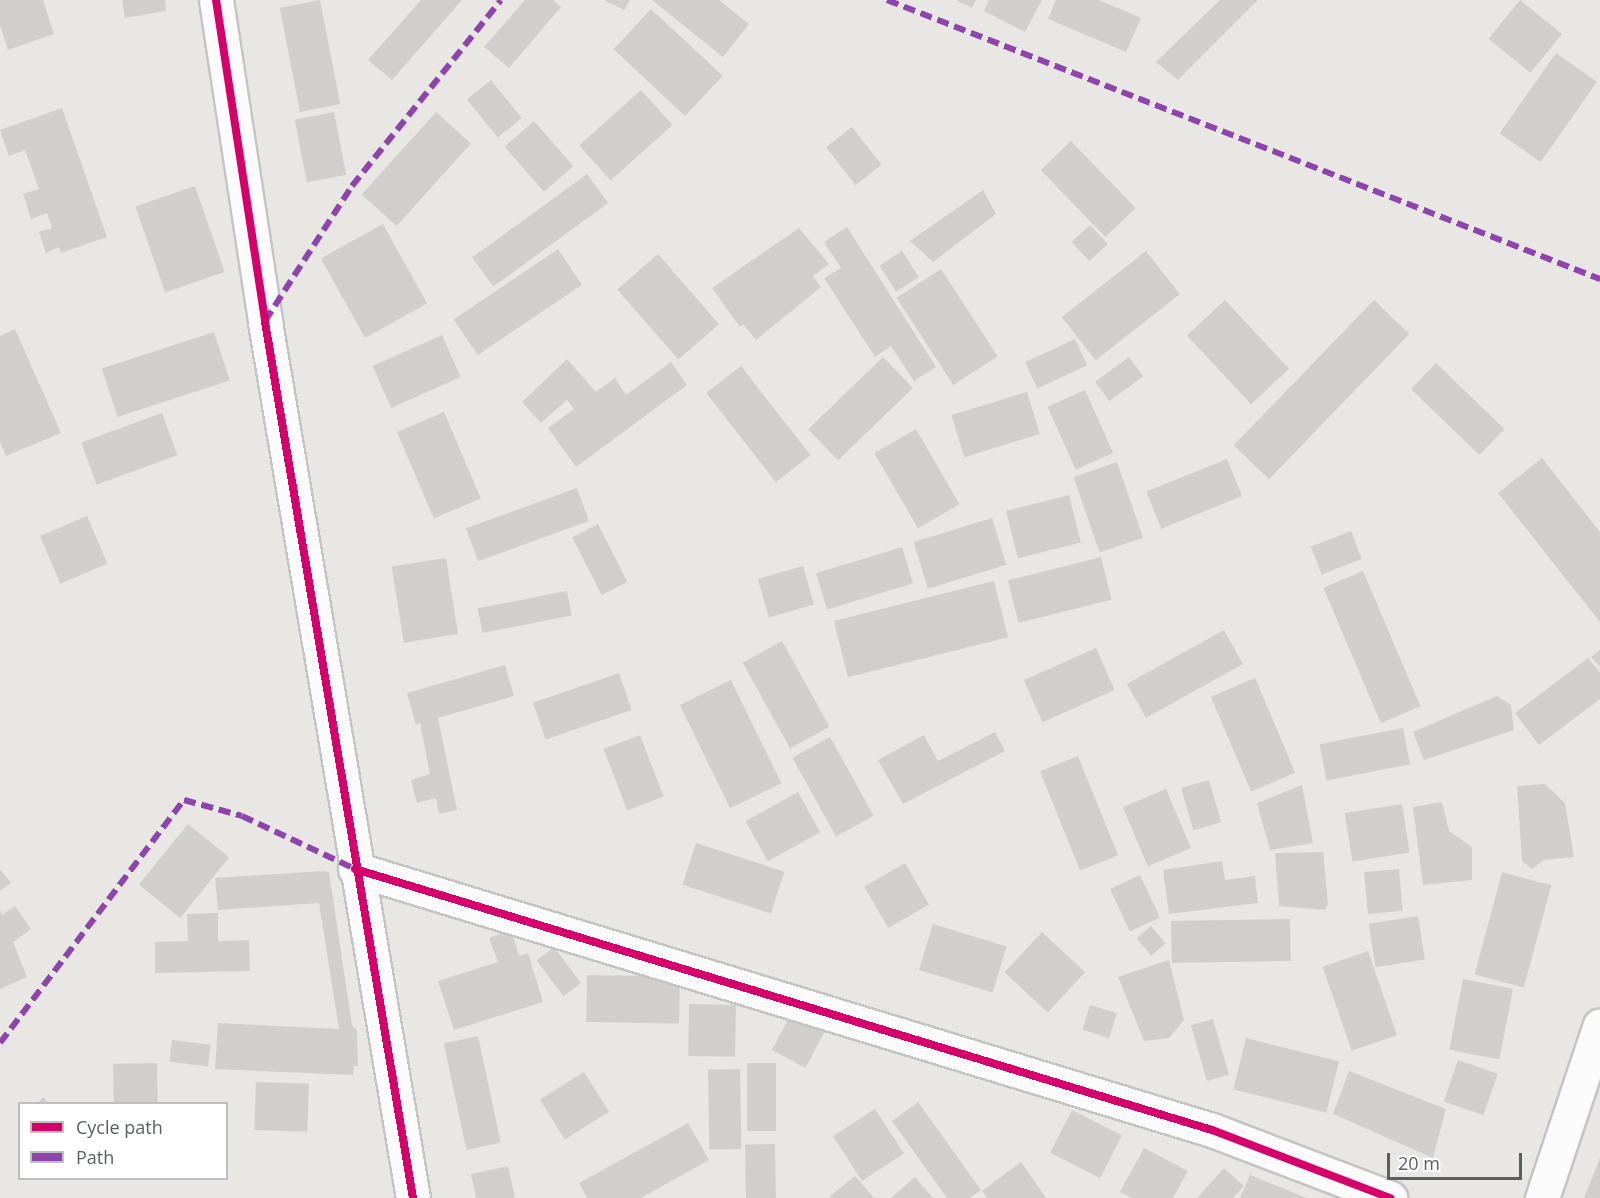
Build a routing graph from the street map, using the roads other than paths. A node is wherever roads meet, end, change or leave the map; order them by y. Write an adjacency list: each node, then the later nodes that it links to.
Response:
1 (216, 0): 2 (street)
2 (356, 868): 4 (street); 5 (street)
3 (1600, 1025): 6 (street)
4 (413, 1198)
5 (1390, 1198)
6 (1542, 1198)

